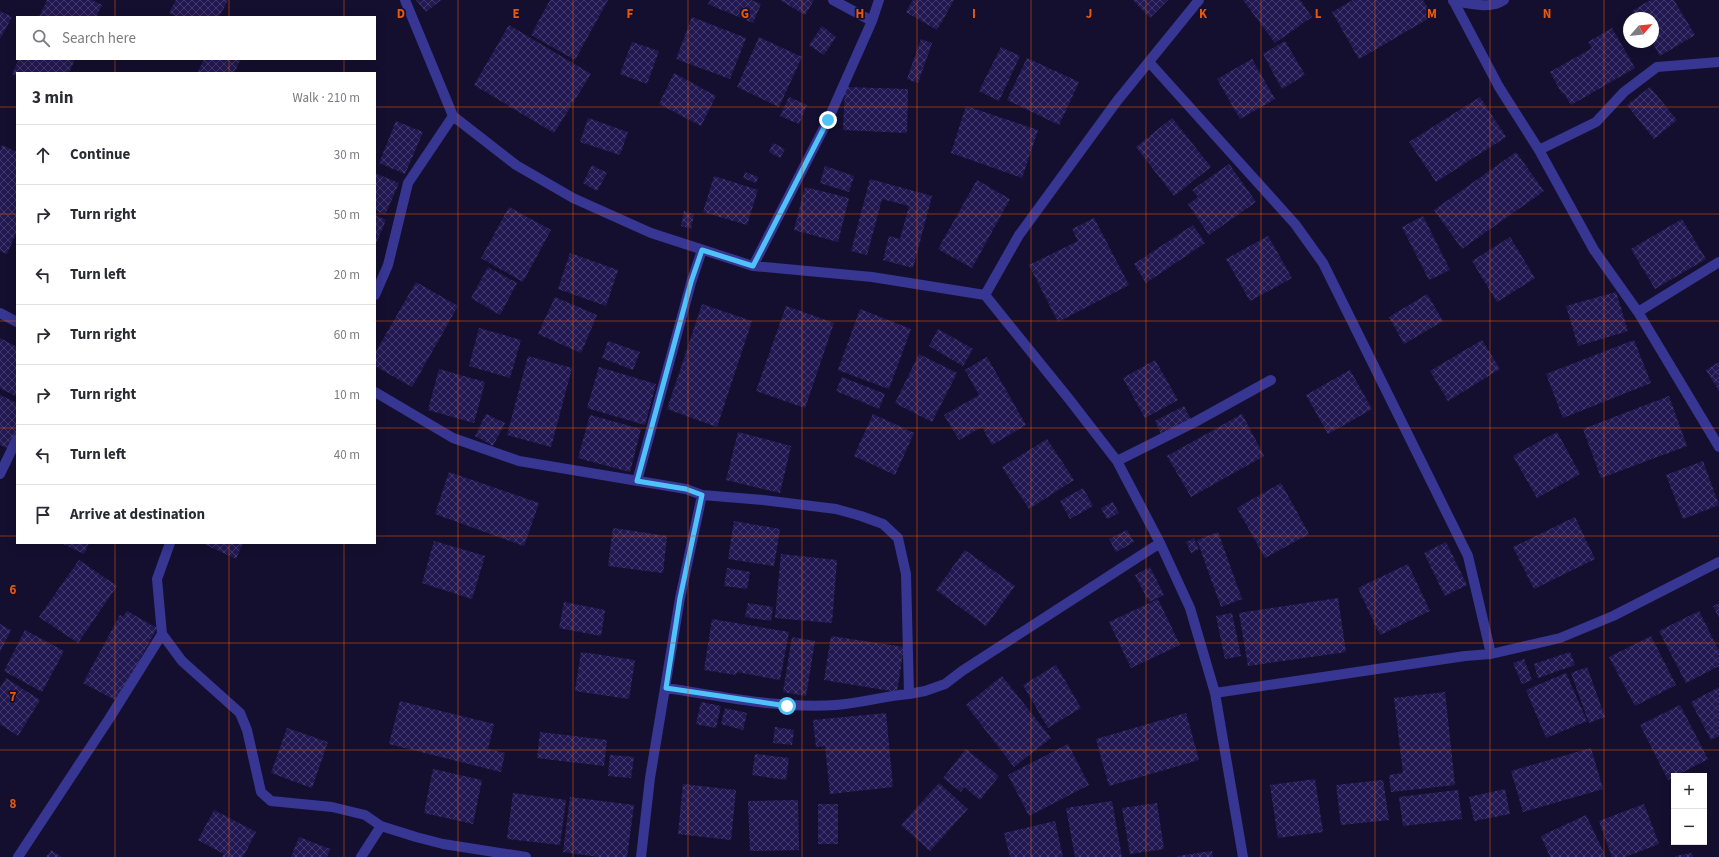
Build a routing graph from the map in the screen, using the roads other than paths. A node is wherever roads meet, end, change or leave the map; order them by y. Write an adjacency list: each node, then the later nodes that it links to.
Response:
1 (404, 0): 10 (street)
2 (833, 0): 7 (street)
3 (879, 0): 7 (street)
4 (1199, 0): 8 (street)
5 (1453, 0): 6 (street); 11 (street)
6 (1504, 0)
7 (872, 20): 14 (street)
8 (1149, 62): 16 (street); 32 (street)
9 (1719, 62): 11 (street)
10 (453, 116): 12 (street); 15 (street)
11 (1538, 150): 17 (street)
12 (702, 250): 14 (street); 26 (street)
13 (1719, 262): 17 (street)
14 (753, 266): 16 (street)
15 (376, 293)
16 (985, 295): 24 (street)
17 (1638, 312): 23 (street)
18 (0, 313): 19 (street)
19 (16, 321)
20 (1271, 380): 24 (street)
21 (376, 393): 26 (street)
22 (16, 441): 25 (street)
23 (1719, 447)
24 (1117, 462): 28 (street)
25 (0, 474)
26 (637, 481): 27 (street)
27 (702, 495): 33 (street); 35 (street)
28 (1160, 542): 34 (street); 35 (street)
29 (170, 544): 31 (street)
30 (1719, 562): 32 (street)
31 (162, 634): 36 (street); 37 (street)
32 (1491, 654): 34 (street)
33 (666, 688): 35 (street); 40 (street)
34 (1215, 693): 41 (street)
35 (909, 694)
36 (381, 826): 38 (street); 39 (street)
37 (18, 857)
38 (361, 857)
39 (526, 857)
40 (641, 857)
41 (1244, 857)

